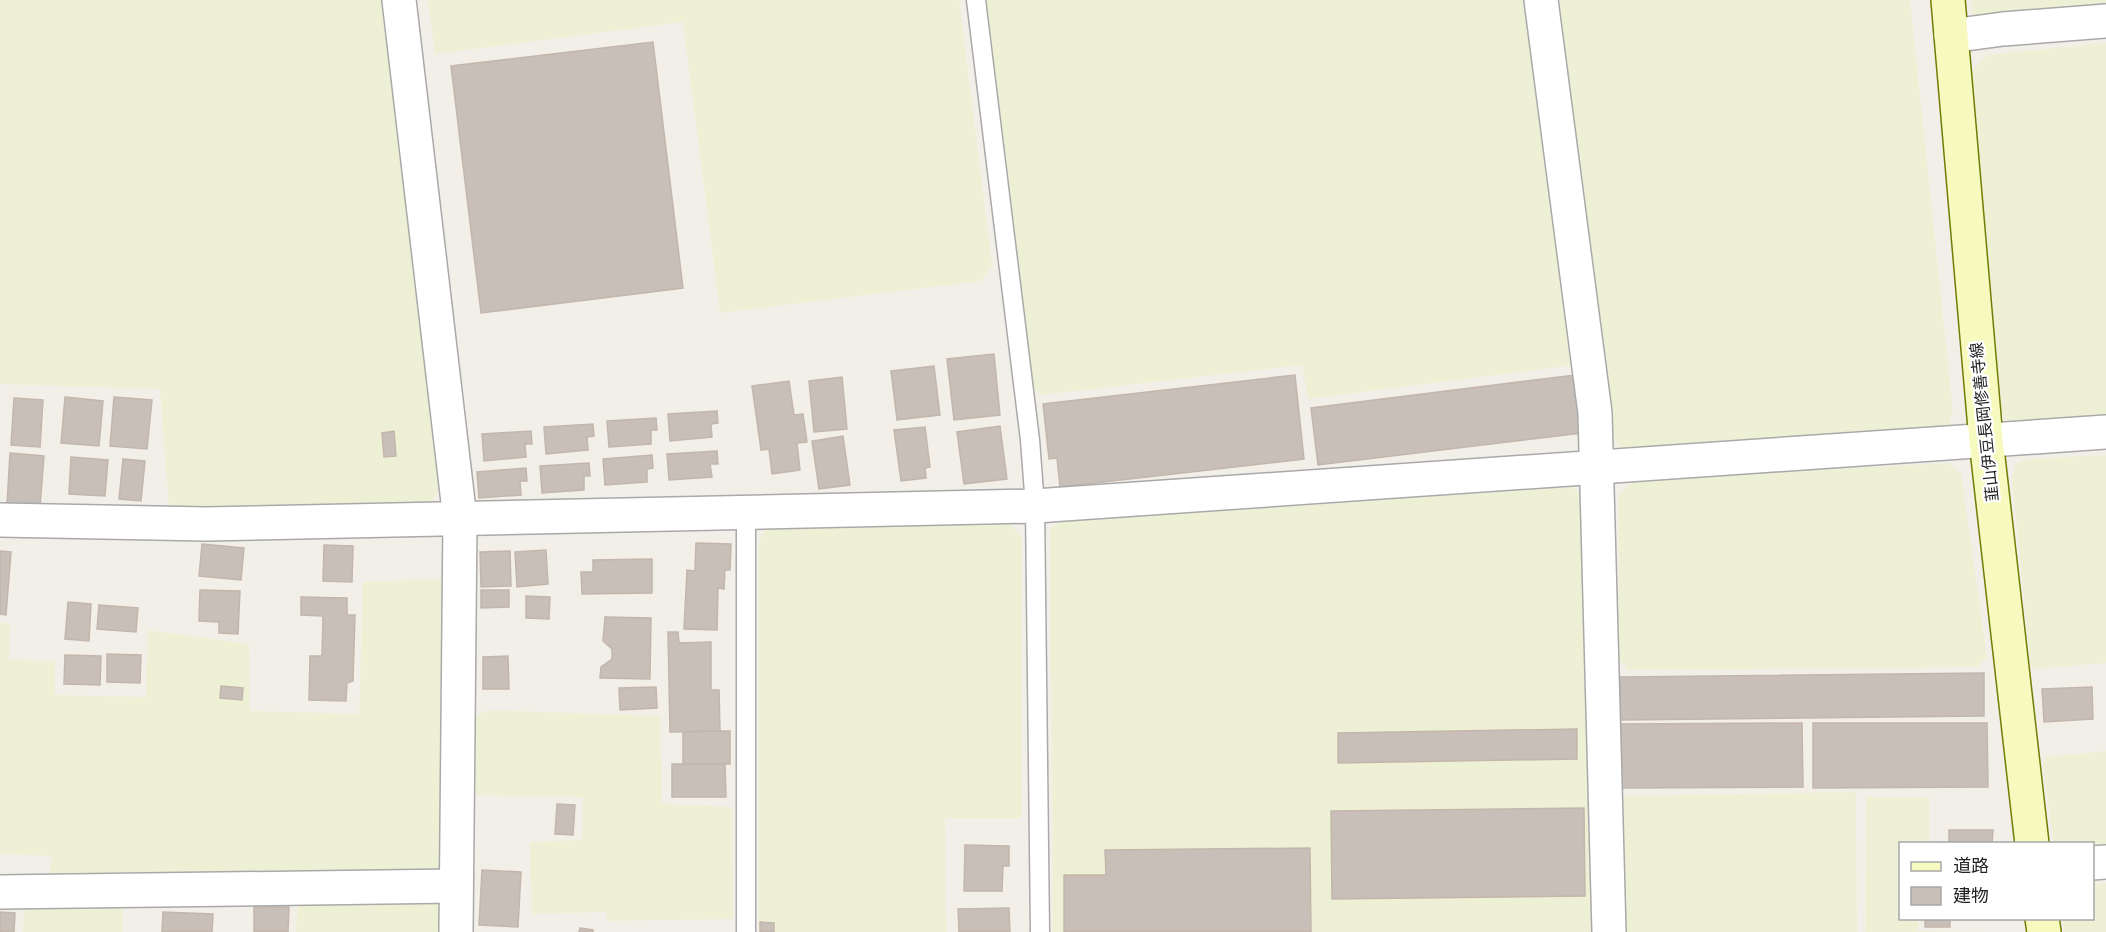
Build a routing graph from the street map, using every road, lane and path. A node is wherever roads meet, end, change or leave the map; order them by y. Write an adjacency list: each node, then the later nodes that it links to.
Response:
1 (399, 0): 12 (street)
2 (976, 0): 10 (lane)
3 (1541, 0): 9 (street)
4 (1948, 0): 6 (main road, 韮山伊豆長岡修善寺線)
5 (2106, 21): 6 (street)
6 (1952, 36): 8 (main road, 韮山伊豆長岡修善寺線)
7 (2106, 432): 8 (street)
8 (1986, 440): 9 (street); 14 (main road, 韮山伊豆長岡修善寺線)
9 (1599, 469): 10 (street); 20 (street)
10 (1035, 506): 11 (street); 19 (lane)
11 (746, 514): 12 (street); 18 (lane)
12 (459, 519): 13 (street); 15 (street)
13 (0, 520)
14 (2032, 842)
15 (455, 886): 16 (street); 17 (street)
16 (0, 892)
17 (456, 932)
18 (746, 932)
19 (1040, 932)
20 (1610, 932)

